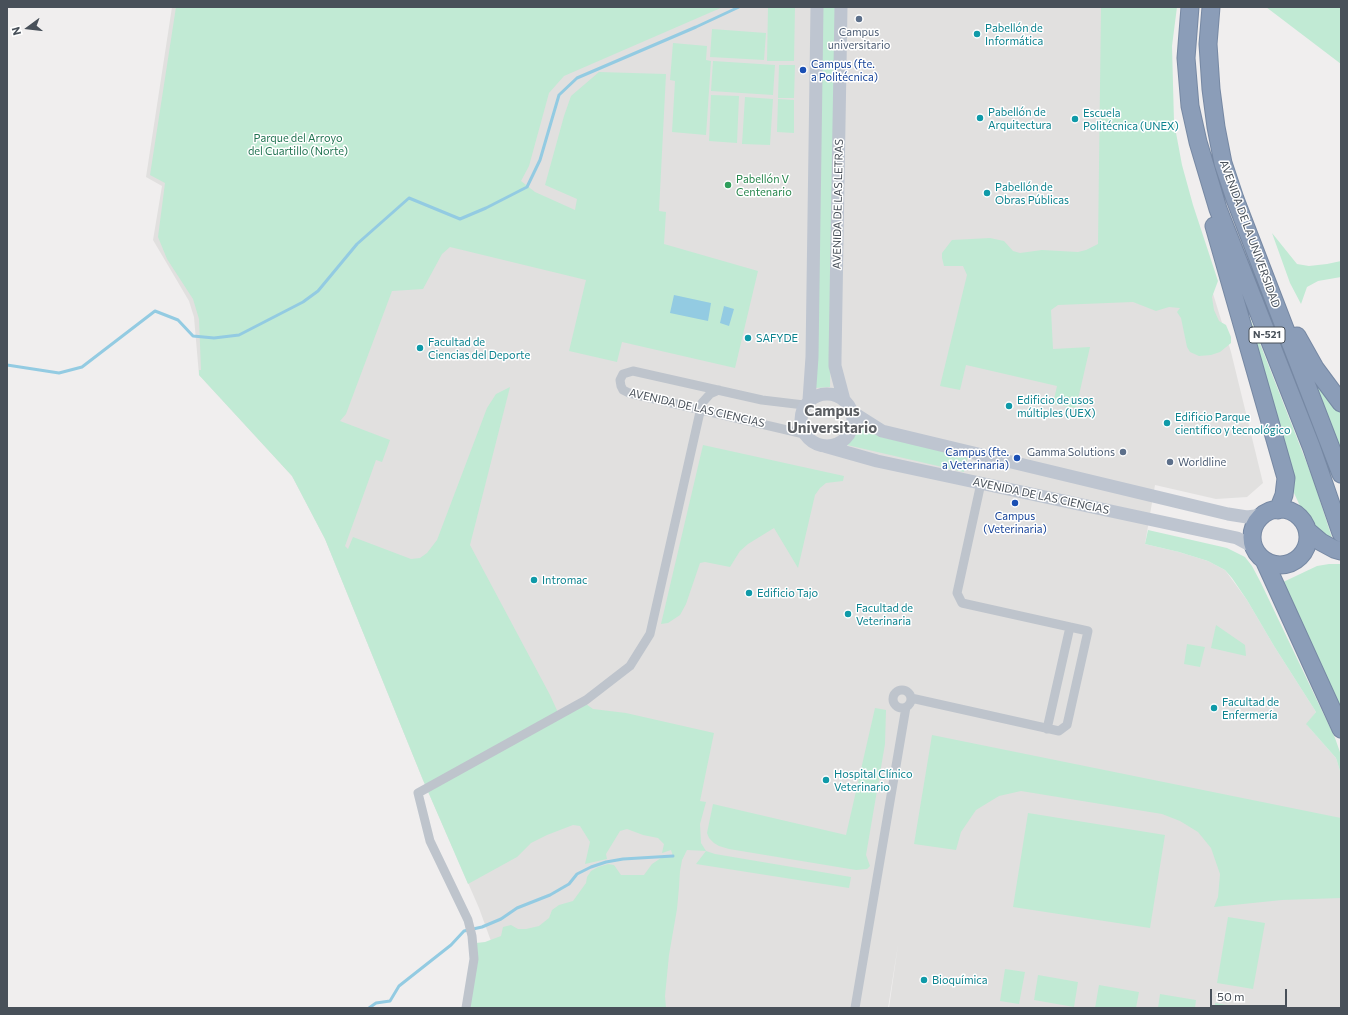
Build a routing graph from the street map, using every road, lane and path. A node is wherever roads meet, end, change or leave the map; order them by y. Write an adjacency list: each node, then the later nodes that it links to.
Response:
1 (817, 7): 9 (main road)
2 (842, 7): 8 (main road, AVENIDA DE LAS LETRAS)
3 (1190, 7): 5 (highway, AVENIDA DE LA UNIVERSIDAD / N-521)
4 (1211, 7): 6 (highway, AVENIDA DE LA UNIVERSIDAD / N-521)
5 (1198, 142): 17 (highway); 18 (highway, AVENIDA DE LA UNIVERSIDAD / N-521)
6 (1235, 199): 10 (highway); 15 (highway, AVENIDA DE LA UNIVERSIDAD / N-521)
7 (719, 390): 9 (street, AVENIDA DE LAS CIENCIAS); 11 (street); 11 (street, AVENIDA DE LAS CIENCIAS)
8 (844, 400): 9 (main road); 12 (main road)
9 (807, 403): 13 (main road)
10 (1341, 403)
11 (701, 410): 13 (street, AVENIDA DE LAS CIENCIAS); 28 (street)
12 (852, 412): 14 (main road); 17 (main road)
13 (804, 434): 14 (main road)
14 (824, 446): 16 (main road, AVENIDA DE LAS CIENCIAS)
15 (1341, 474)
16 (980, 483): 21 (main road, AVENIDA DE LAS CIENCIAS); 23 (street)
17 (1271, 513): 19 (highway); 21 (highway)
18 (1340, 530)
19 (1308, 531): 20 (highway); 22 (highway)
20 (1338, 550): 22 (highway)
21 (1260, 555): 22 (highway); 27 (highway)
22 (1302, 555)
23 (1070, 627): 26 (street); 26 (street)
24 (911, 698): 25 (street); 25 (street); 26 (street)
25 (901, 707): 29 (street)
26 (1047, 729)
27 (1341, 729)
28 (466, 1008)
29 (855, 1008)

